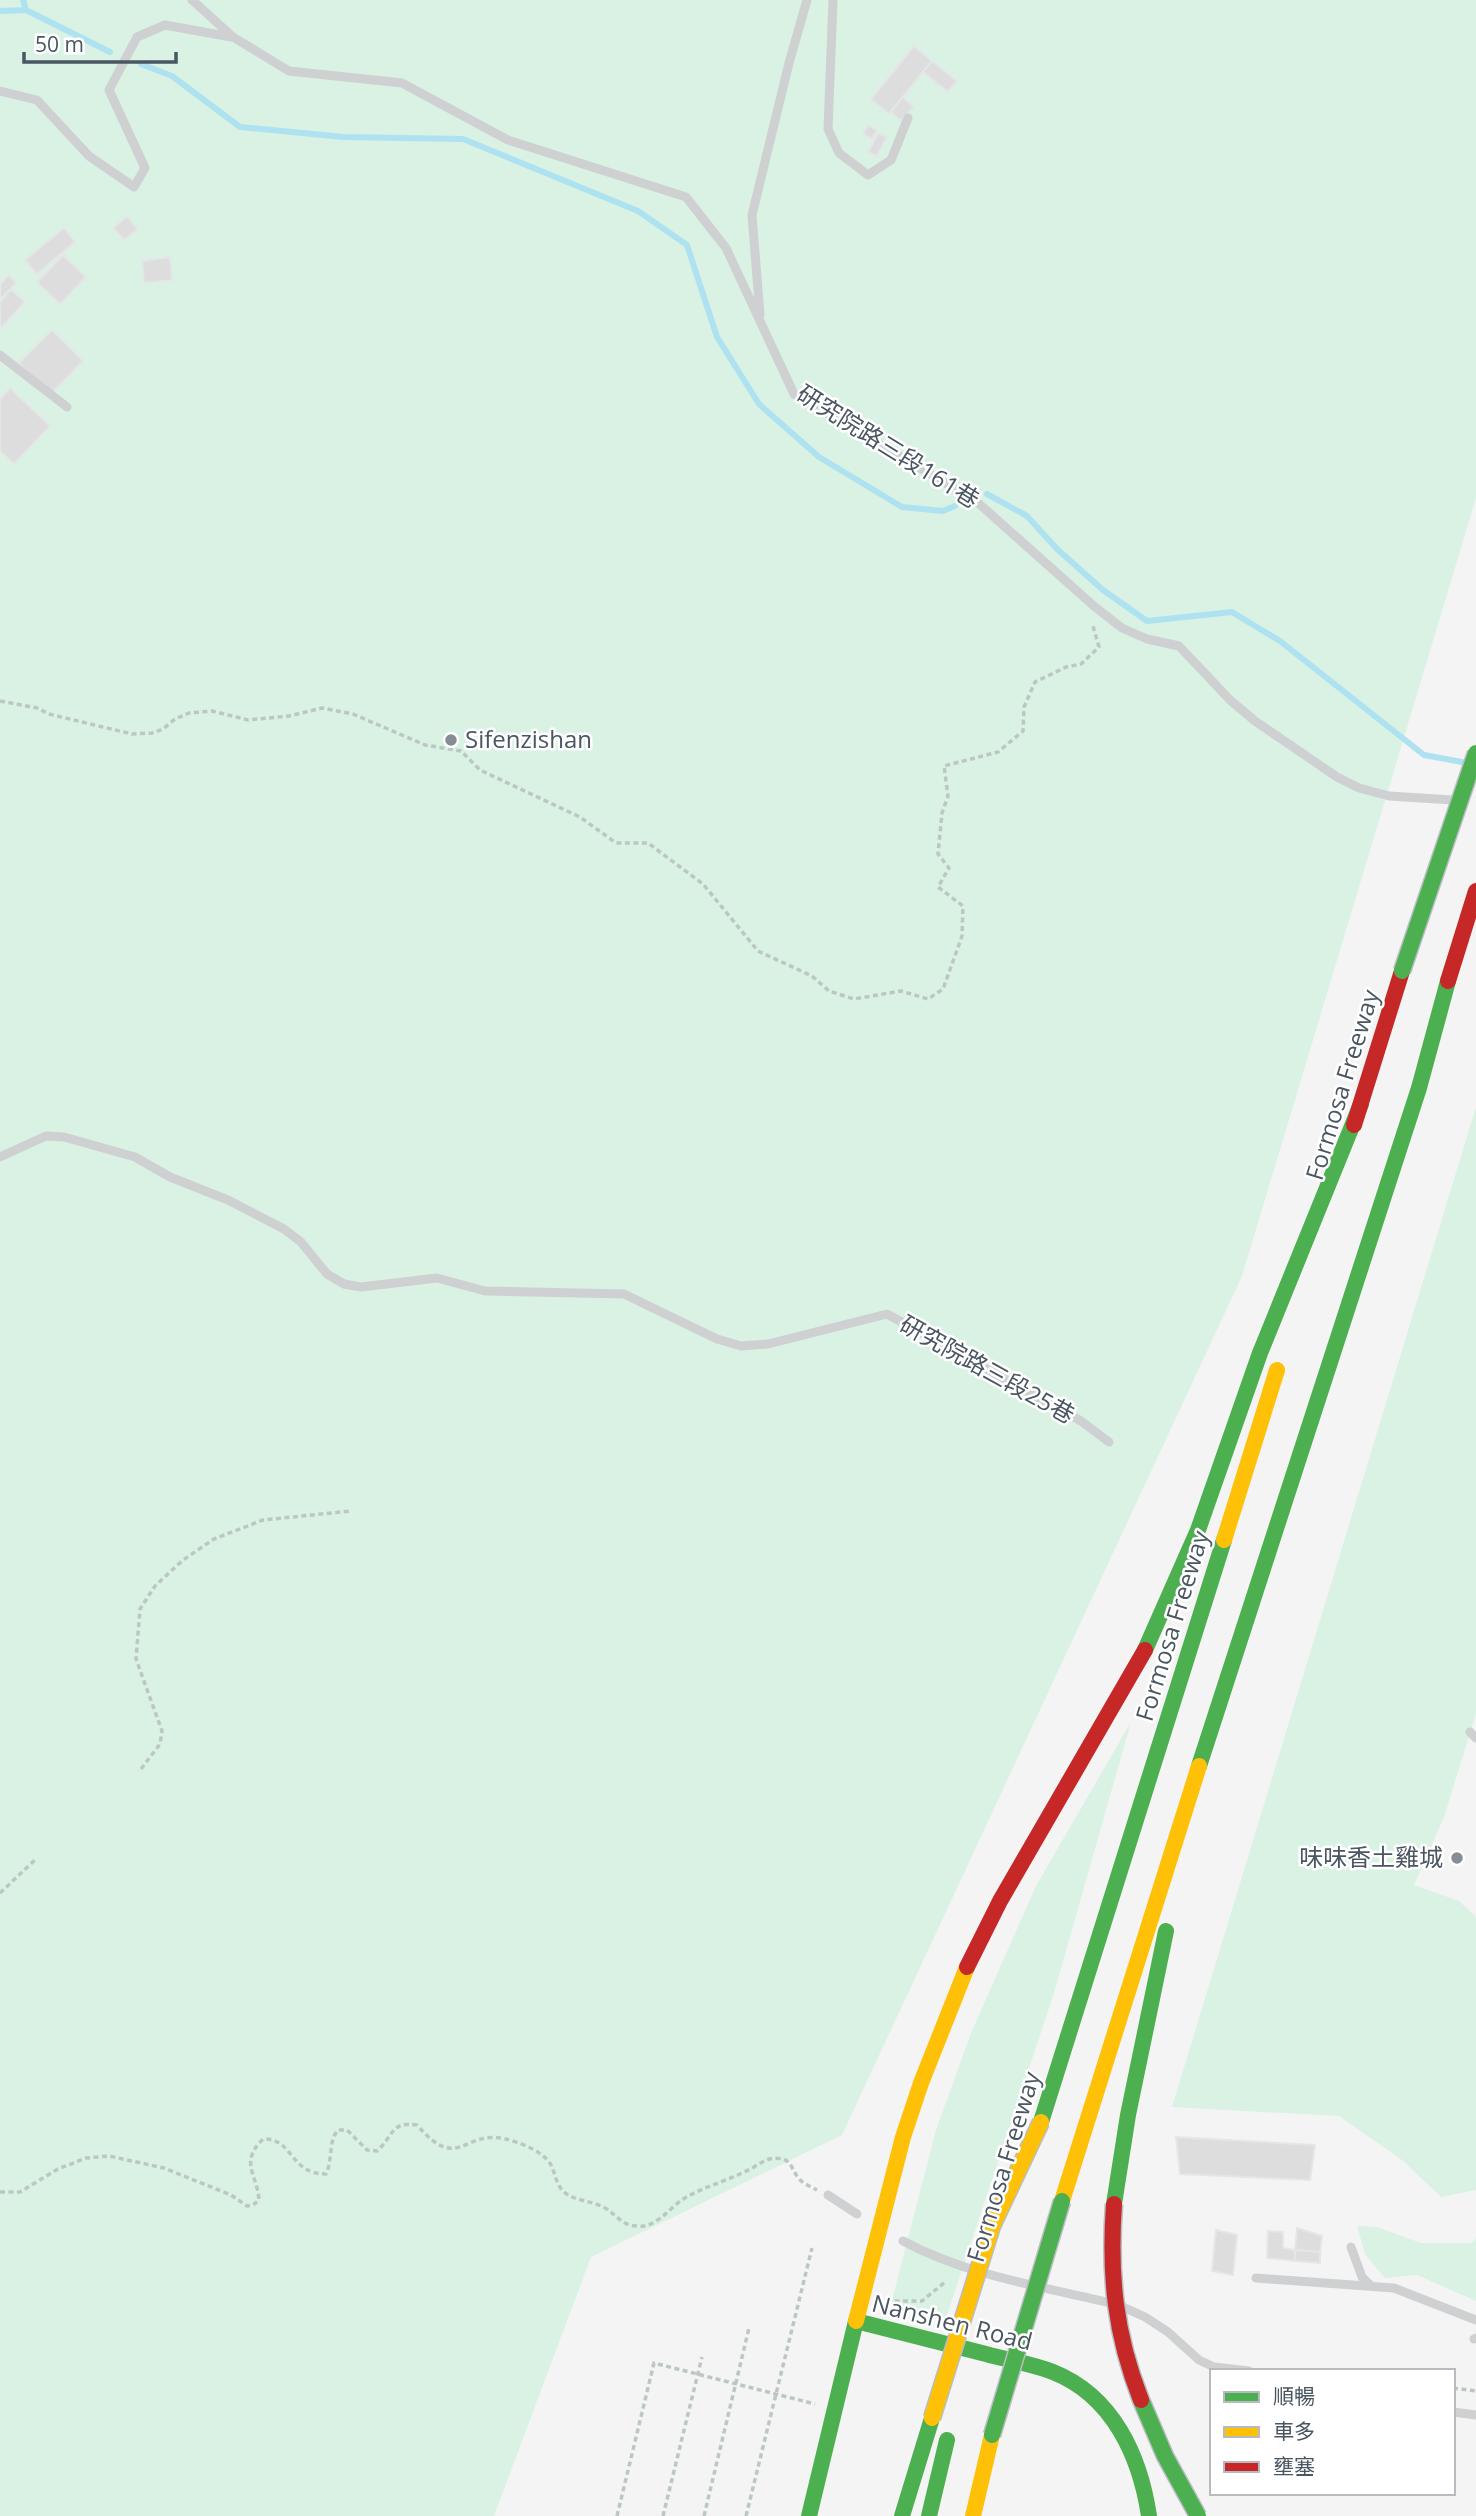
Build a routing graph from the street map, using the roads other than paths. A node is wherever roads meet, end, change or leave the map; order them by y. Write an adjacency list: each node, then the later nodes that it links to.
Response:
1 (192, 0): 4 (lane, 研究院路三段161巷)
2 (807, 0): 7 (lane)
3 (834, 0): 6 (lane)
4 (233, 37): 5 (lane); 7 (lane, 研究院路三段161巷)
5 (0, 91)
6 (908, 118)
7 (761, 324): 11 (lane, 研究院路三段161巷)
8 (1, 358): 9 (lane)
9 (67, 407)
10 (1476, 753): 13 (main road, Formosa Freeway, bridge)
11 (1476, 802)
12 (1476, 891): 18 (main road)
13 (1361, 1104): 15 (main road, Formosa Freeway); 30 (main road)
14 (0, 1157): 17 (lane, 研究院路三段25巷)
15 (1298, 1303)
16 (1282, 1356): 19 (main road, Formosa Freeway)
17 (1109, 1442)
18 (1206, 1742): 41 (main road, bridge); 44 (main road, bridge)
19 (1041, 2122): 22 (main road, Formosa Freeway, bridge); 39 (main road, bridge)
20 (828, 2196): 21 (lane)
21 (857, 2214)
22 (1009, 2227)
23 (903, 2241): 32 (lane)
24 (1351, 2247): 27 (lane)
25 (997, 2266): 28 (main road, Formosa Freeway)
26 (1256, 2278): 27 (lane)
27 (1370, 2285): 29 (lane)
28 (989, 2293)
29 (1476, 2320)
30 (856, 2322): 37 (main road, Nanshen Road); 38 (main road, Nanshen Road)
31 (978, 2332): 33 (main road)
32 (1232, 2369)
33 (966, 2371)
34 (1455, 2412): 35 (lane)
35 (1476, 2415)
36 (950, 2424): 40 (main road)
37 (1132, 2454): 42 (main road); 43 (main road, Nanshen Road)
38 (809, 2516)
39 (902, 2516)
40 (929, 2516)
41 (973, 2516)
42 (1132, 2516)
43 (1149, 2516)
44 (1198, 2516)

